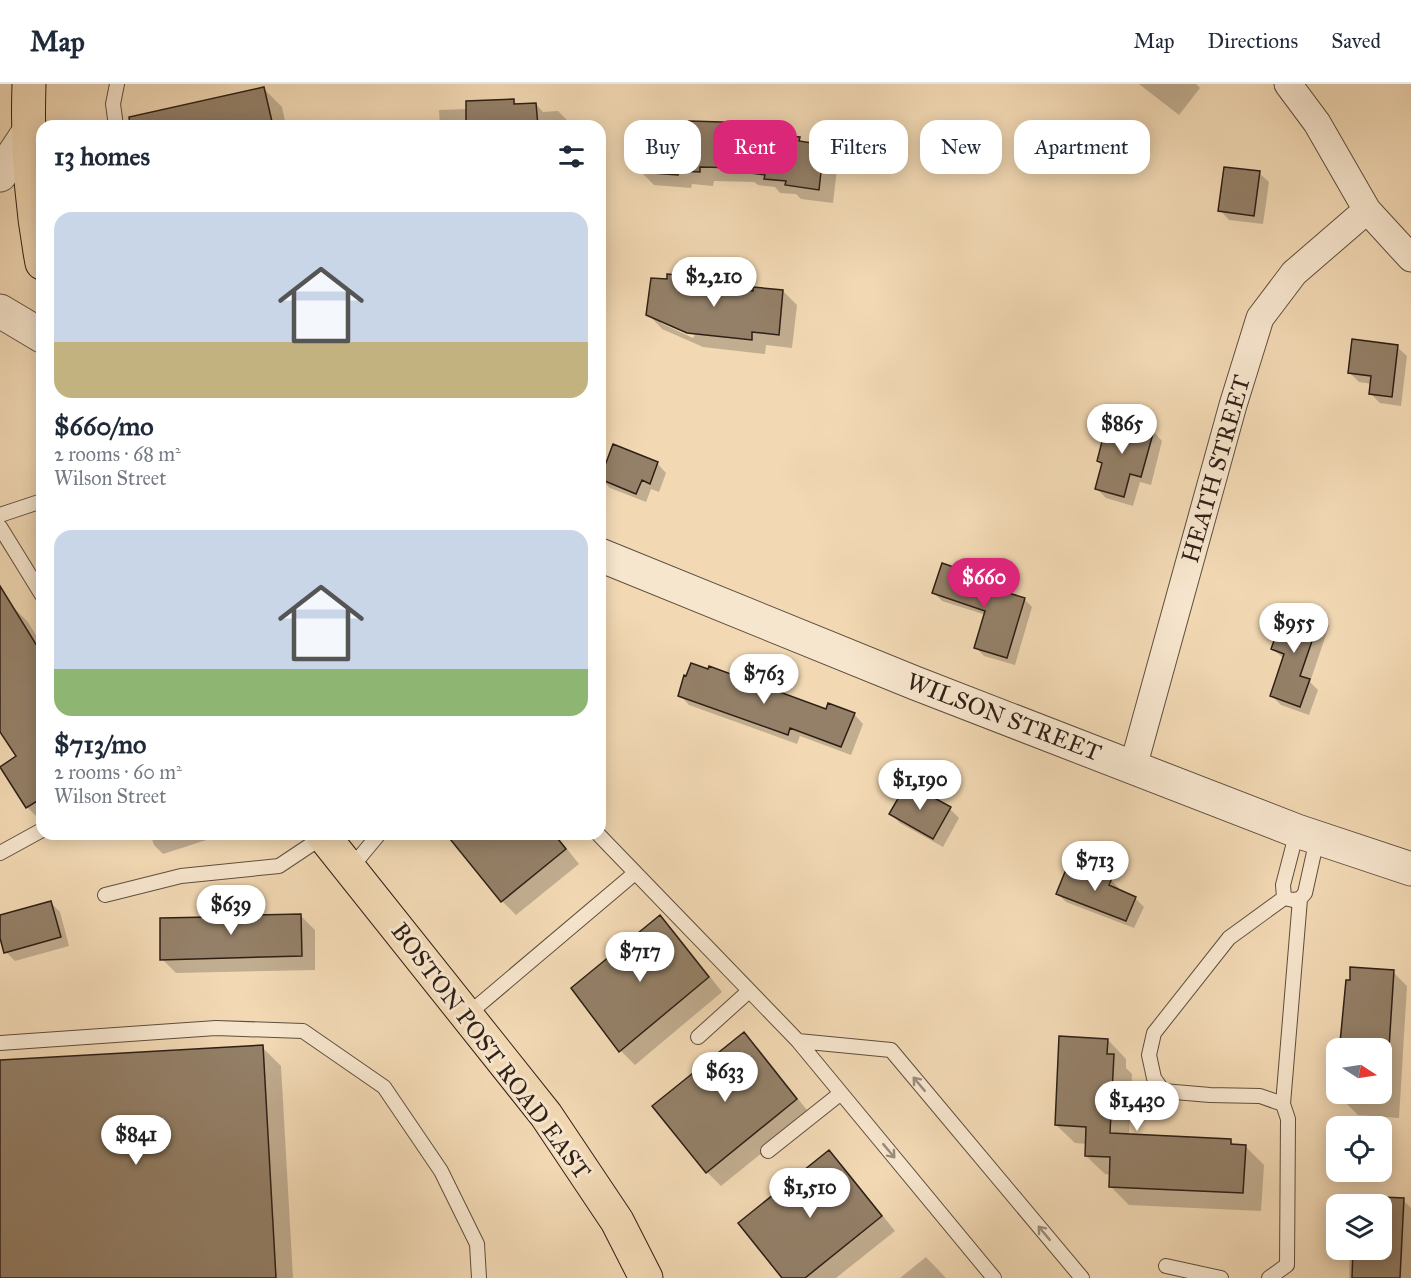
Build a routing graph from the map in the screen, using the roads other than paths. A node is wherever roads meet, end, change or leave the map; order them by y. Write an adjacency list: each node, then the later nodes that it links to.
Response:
1 (29, 84): 5 (main road)
2 (117, 84): 4 (lane)
3 (1288, 84): 7 (street)
4 (115, 120)
5 (28, 133): 6 (street); 8 (main road)
6 (0, 176)
7 (1367, 210): 9 (street); 17 (street, HEATH STREET)
8 (36, 220)
9 (1411, 258)
10 (0, 311): 11 (street)
11 (36, 332)
12 (36, 503): 13 (lane)
13 (0, 514)
14 (0, 527): 16 (lane)
15 (606, 557): 17 (street, WILSON STREET)
16 (36, 585)
17 (1133, 767): 19 (street, WILSON STREET)
18 (36, 833): 24 (lane)
19 (1307, 835): 26 (street, WILSON STREET); 29 (lane); 30 (lane)
20 (316, 840): 28 (lane)
21 (327, 840): 25 (main road, BOSTON POST ROAD EAST)
22 (374, 840): 25 (lane)
23 (604, 840): 27 (lane)
24 (0, 853)
25 (350, 869): 32 (main road, BOSTON POST ROAD EAST)
26 (1411, 869)
27 (634, 873): 31 (lane); 32 (lane)
28 (105, 895)
29 (1284, 898): 30 (lane); 37 (lane)
30 (1300, 899): 37 (lane)
31 (749, 991): 33 (lane); 34 (lane)
32 (466, 1016): 41 (main road, BOSTON POST ROAD EAST)
33 (698, 1037)
34 (798, 1041): 36 (lane); 43 (lane, one-way to 34)
35 (0, 1043): 40 (lane)
36 (841, 1093): 38 (lane); 42 (lane, one-way to 42)
37 (1283, 1104): 45 (lane)
38 (768, 1151)
39 (1166, 1266): 44 (lane)
40 (479, 1278)
41 (646, 1278)
42 (994, 1278)
43 (1082, 1278)
44 (1221, 1278)
45 (1269, 1278)

